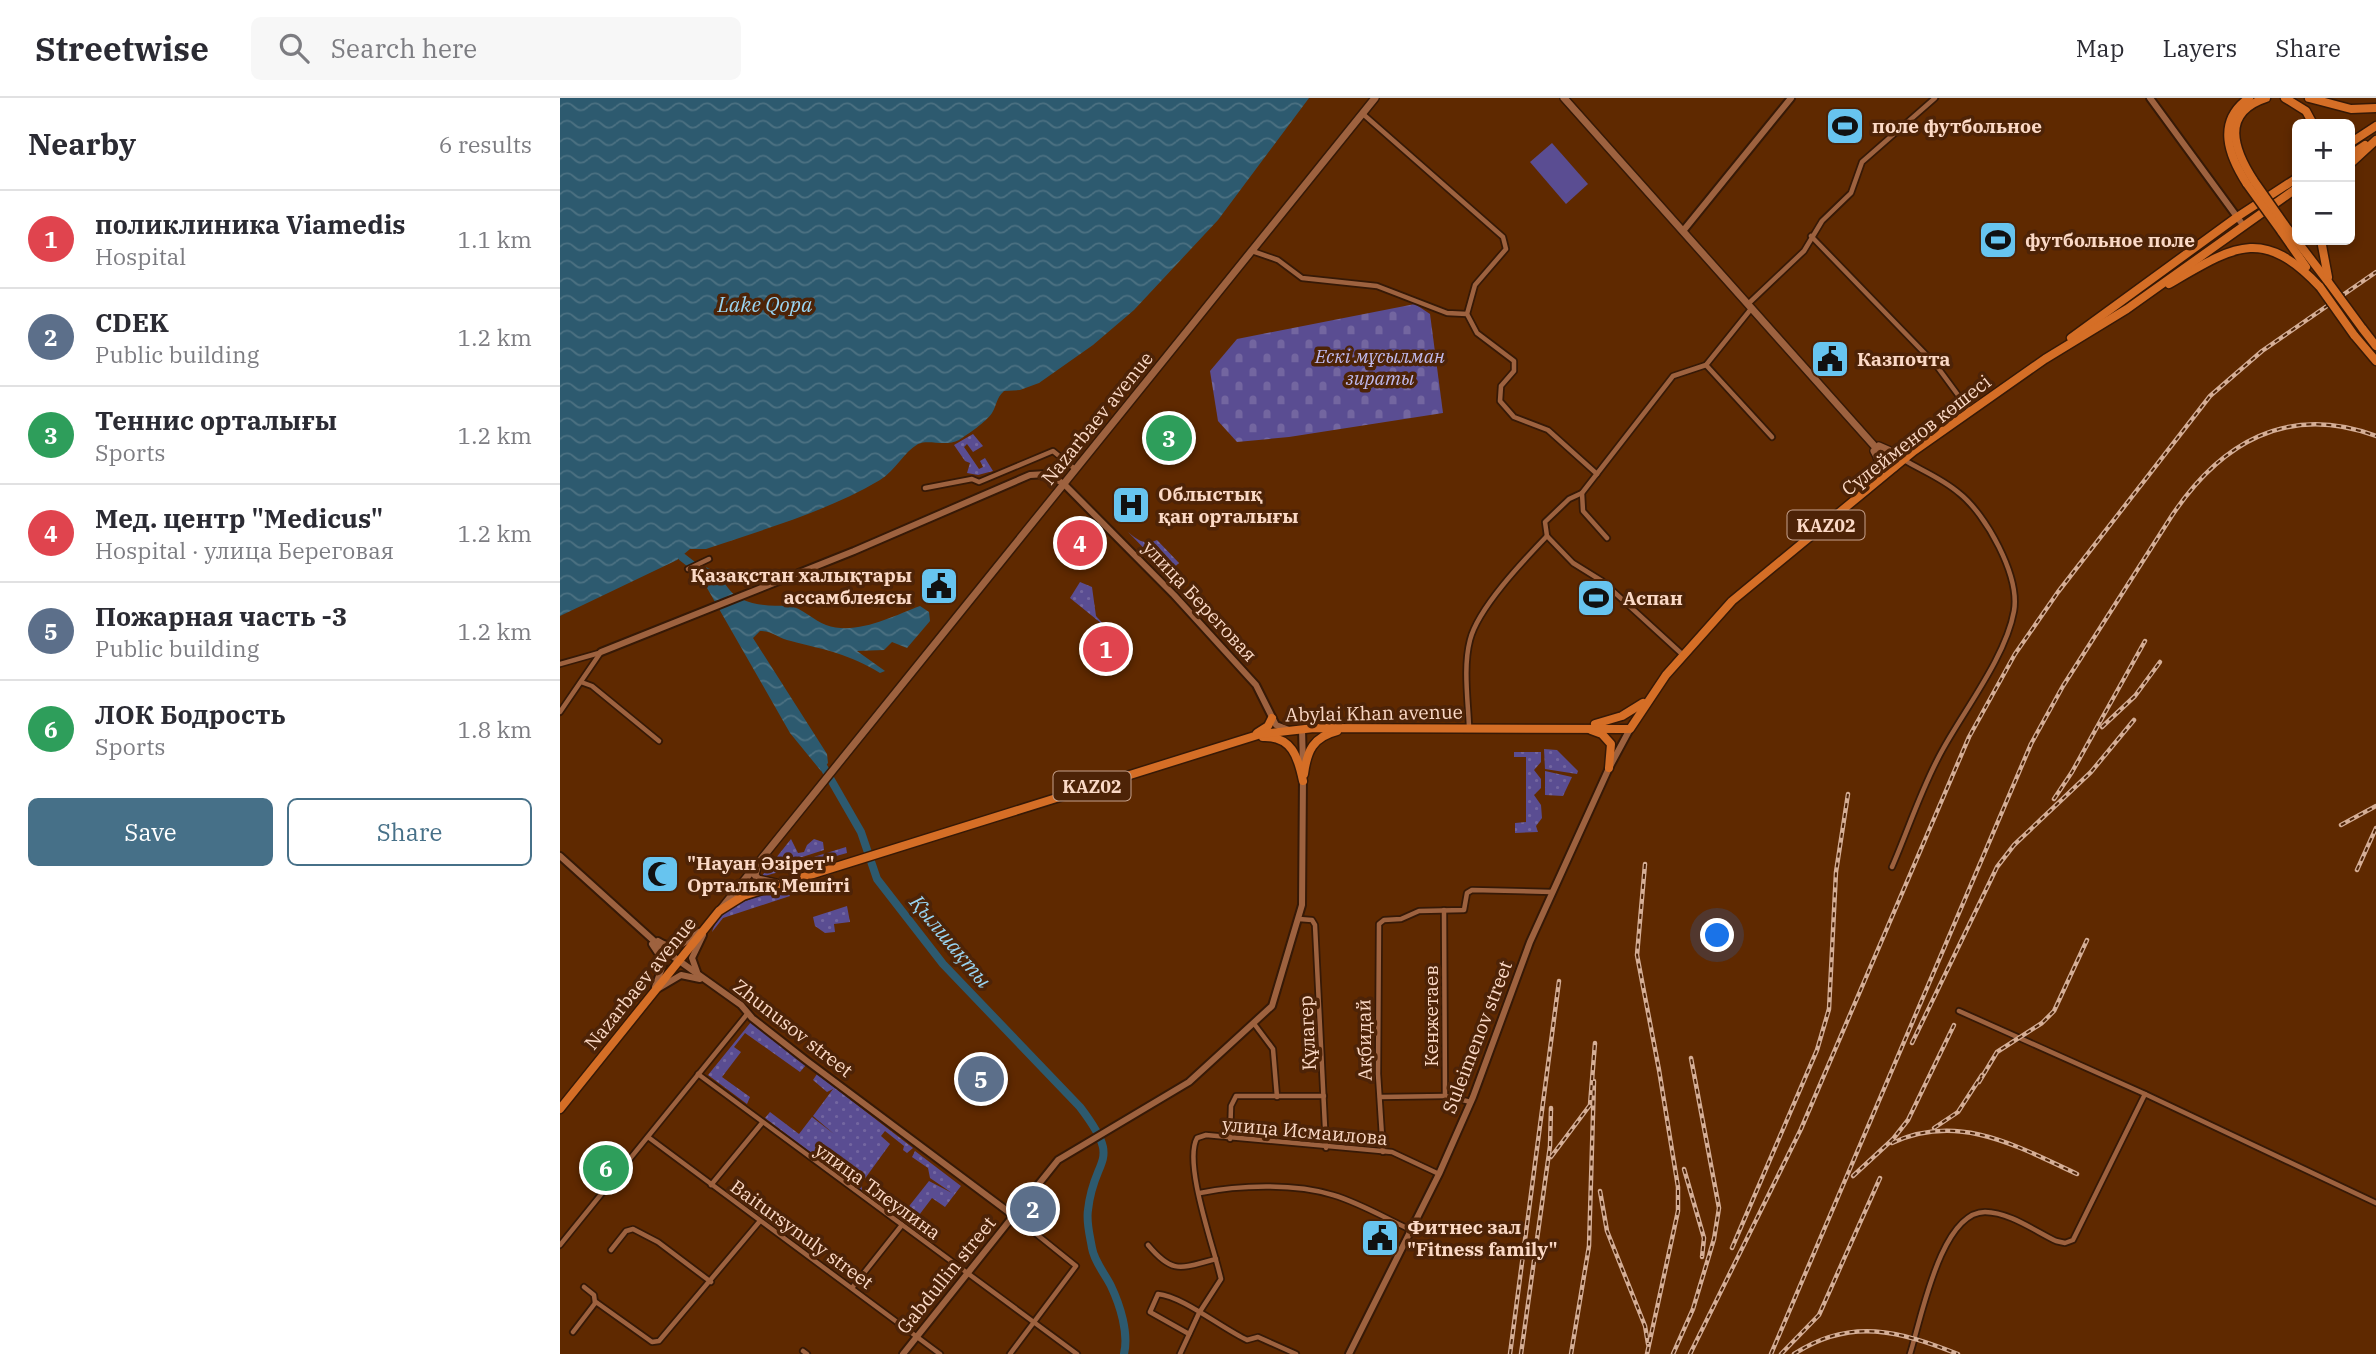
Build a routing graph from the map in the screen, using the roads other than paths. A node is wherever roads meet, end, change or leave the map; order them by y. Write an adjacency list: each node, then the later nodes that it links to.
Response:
1 (1375, 98): 11 (main road, Nazarbaev avenue)
2 (1564, 98): 26 (main road)
3 (1791, 98): 26 (street)
4 (1934, 98): 27 (street)
5 (2150, 98): 23 (street)
6 (2249, 98): 20 (highway)
7 (2266, 98): 20 (highway)
8 (2285, 98): 12 (highway)
9 (2309, 98): 10 (highway)
10 (2376, 108)
11 (1363, 113): 29 (main road, Nazarbaev avenue); 34 (street)
12 (2310, 119)
13 (2376, 126): 15 (highway)
14 (2376, 139): 16 (highway); 17 (highway)
15 (2355, 141)
16 (2355, 152)
17 (2355, 159)
18 (2292, 176): 22 (highway)
19 (2292, 181): 22 (highway, KАZ02)
20 (2251, 183): 25 (highway, bridge)
21 (2292, 191): 24 (highway, KАZ02)
22 (2273, 193): 23 (highway, KАZ02)
23 (2237, 217): 24 (street); 35 (highway, KАZ02)
24 (2243, 225): 33 (highway, KАZ02)
25 (2284, 229): 30 (highway); 31 (highway)
26 (1683, 231): 32 (main road)
27 (1811, 236): 32 (street); 39 (street)
28 (2321, 245): 30 (highway)
29 (1251, 251): 34 (street); 45 (main road, Nazarbaev avenue)
30 (2329, 283): 36 (highway, bridge)
31 (2320, 287): 33 (highway); 37 (highway, bridge)
32 (1750, 306): 38 (street); 40 (main road)
33 (2127, 309): 35 (highway, KАZ02)
34 (1467, 314): 46 (street)
35 (2069, 342): 39 (highway, Сүлейменов көшесі / KАZ02)
36 (2376, 346)
37 (2376, 361)
38 (1706, 365): 42 (street); 46 (street)
39 (1969, 410): 41 (highway, Сүлейменов көшесі / KАZ02)
40 (1860, 430): 41 (main road); 44 (main road); 50 (main road)
41 (1940, 432): 43 (highway, Сүлейменов көшесі / KАZ02)
42 (1772, 437)
43 (1903, 459): 44 (highway, Сүлейменов көшесі / KАZ02); 74 (street)
44 (1894, 468): 50 (highway, Сүлейменов көшесі / KАZ02)
45 (1075, 470): 47 (main road, Nazarbaev avenue); 48 (street)
46 (1597, 474): 49 (street)
47 (1064, 484): 55 (street); 61 (street, улица Береговая); 73 (main road, Nazarbaev avenue)
48 (925, 488)
49 (1582, 493): 51 (street); 52 (street)
50 (1858, 498): 56 (highway, Сүлейменов көшесі / KАZ02)
51 (1547, 536): 56 (street); 62 (street)
52 (1607, 538)
53 (709, 559): 54 (street)
54 (688, 569)
55 (601, 652): 57 (street); 58 (street)
56 (1683, 655): 59 (highway, Сүлейменов көшесі / KАZ02)
57 (560, 664)
58 (581, 682): 60 (street); 69 (street)
59 (1660, 683): 63 (highway, KАZ02); 65 (highway, Сүлейменов көшесі / KАZ02)
60 (560, 712)
61 (1272, 718): 66 (street); 68 (highway)
62 (1469, 727): 63 (highway, Abylai Khan avenue / KАZ02); 64 (highway, Abylai Khan avenue / KАZ02)
63 (1571, 727): 65 (highway, Abylai Khan avenue / KАZ02); 70 (highway)
64 (1351, 728): 67 (highway, Abylai Khan avenue / KАZ02); 71 (highway)
65 (1630, 729): 70 (street, Suleimenov street)
66 (1290, 730): 67 (highway, Abylai Khan avenue / KАZ02); 68 (highway, Abylai Khan avenue / KАZ02)
67 (1302, 733): 71 (street, Gabdullin street)
68 (1245, 738): 71 (highway); 75 (highway, Abylai Khan avenue / KАZ02)
69 (659, 741)
70 (1609, 768): 76 (street, Suleimenov street)
71 (1303, 780): 79 (street, Gabdullin street)
72 (560, 856): 81 (street, Zhunusov street)
73 (761, 859): 75 (main road); 78 (main road, Nazarbaev avenue)
74 (1892, 867)
75 (781, 884): 78 (highway, KАZ02)
76 (1552, 891): 77 (street); 94 (street, Suleimenov street)
77 (1444, 910): 91 (street, Кенжетаев); 93 (street, Ақбидай)
78 (719, 911): 80 (highway, Nazarbaev avenue / KАZ02)
79 (1299, 919): 87 (street, Gabdullin street); 90 (street, Құлагер)
80 (709, 924): 81 (street); 82 (highway, Nazarbaev avenue / KАZ02); 83 (street)
81 (639, 929): 82 (street, Zhunusov street); 84 (street)
82 (678, 961): 83 (street, Zhunusov street); 84 (highway, Nazarbaev avenue / KАZ02)
83 (705, 981): 84 (street); 86 (street, Zhunusov street)
84 (653, 992): 95 (highway, Nazarbaev avenue / KАZ02)
85 (1959, 1011): 89 (street)
86 (748, 1013): 88 (street); 105 (street, Zhunusov street)
87 (1255, 1025): 92 (street); 105 (street, Gabdullin street)
88 (698, 1074): 96 (street, улица Тлеулина); 97 (street)
89 (2145, 1094): 104 (street); 130 (street)
90 (1324, 1096): 92 (street); 99 (street, Құлагер)
91 (1445, 1096): 93 (street); 94 (street)
92 (1277, 1097): 98 (street)
93 (1380, 1097): 100 (street, Ақбидай)
94 (1471, 1101): 101 (street, Suleimenov street)
95 (560, 1109)
96 (762, 1123): 102 (street); 107 (street, улица Тлеулина)
97 (648, 1138): 102 (street, Baitursynuly street); 109 (street)
98 (1230, 1139): 99 (street, улица Исмаилова); 103 (street, улица Исмаилова)
99 (1326, 1148): 100 (street, улица Исмаилова)
100 (1383, 1152): 101 (street, улица Исмаилова)
101 (1439, 1174): 108 (street, Suleimenov street)
102 (711, 1185): 106 (street, Baitursynuly street)
103 (1200, 1193): 108 (street); 112 (street)
104 (2376, 1203)
105 (1014, 1216): 113 (street, Gabdullin street); 119 (street)
106 (760, 1221): 114 (street); 116 (street, Baitursynuly street)
107 (902, 1225): 113 (street, улица Тлеулина); 116 (street)
108 (1411, 1230): 129 (street, Suleimenov street)
109 (560, 1245)
110 (1148, 1245): 112 (street)
111 (611, 1250): 114 (street)
112 (1216, 1259): 118 (street)
113 (968, 1273): 119 (street, улица Тлеулина); 122 (street, Gabdullin street)
114 (711, 1282): 117 (street)
115 (584, 1287): 117 (street)
116 (852, 1288): 122 (street, Baitursynuly street)
117 (595, 1303): 120 (street)
118 (1199, 1313): 121 (street); 121 (street); 128 (street)
119 (1034, 1322): 125 (street); 126 (street, улица Тлеулина)
120 (573, 1332)
121 (1189, 1334): 127 (street)
122 (917, 1337): 123 (street, Gabdullin street); 124 (street, Baitursynuly street)
123 (903, 1354)
124 (940, 1354)
125 (1010, 1354)
126 (1077, 1354)
127 (1180, 1354)
128 (1296, 1354)
129 (1349, 1354)
130 (1910, 1354)

